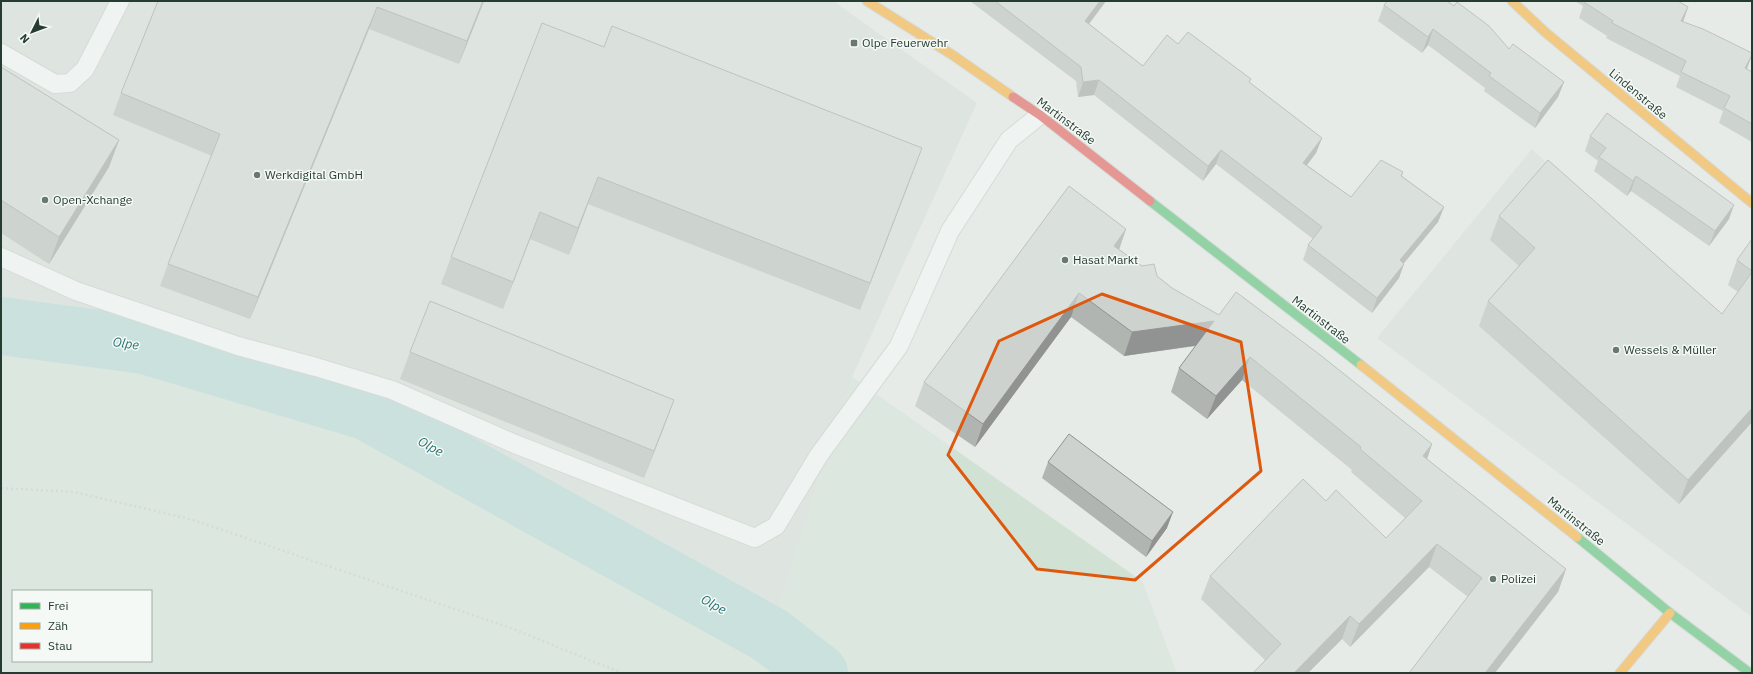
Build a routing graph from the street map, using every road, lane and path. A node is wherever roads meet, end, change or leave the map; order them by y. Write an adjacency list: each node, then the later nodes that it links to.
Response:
1 (120, 1): 4 (lane)
2 (867, 1): 5 (street, Martinstraße)
3 (1512, 1): 6 (street, Lindenstraße)
4 (1, 53)
5 (1040, 115): 7 (lane); 9 (street, Martinstraße)
6 (1752, 203)
7 (1, 257)
8 (1, 488): 10 (path)
9 (1670, 612): 11 (street); 12 (street, Martinstraße)
10 (622, 673)
11 (1620, 673)
12 (1750, 673)

